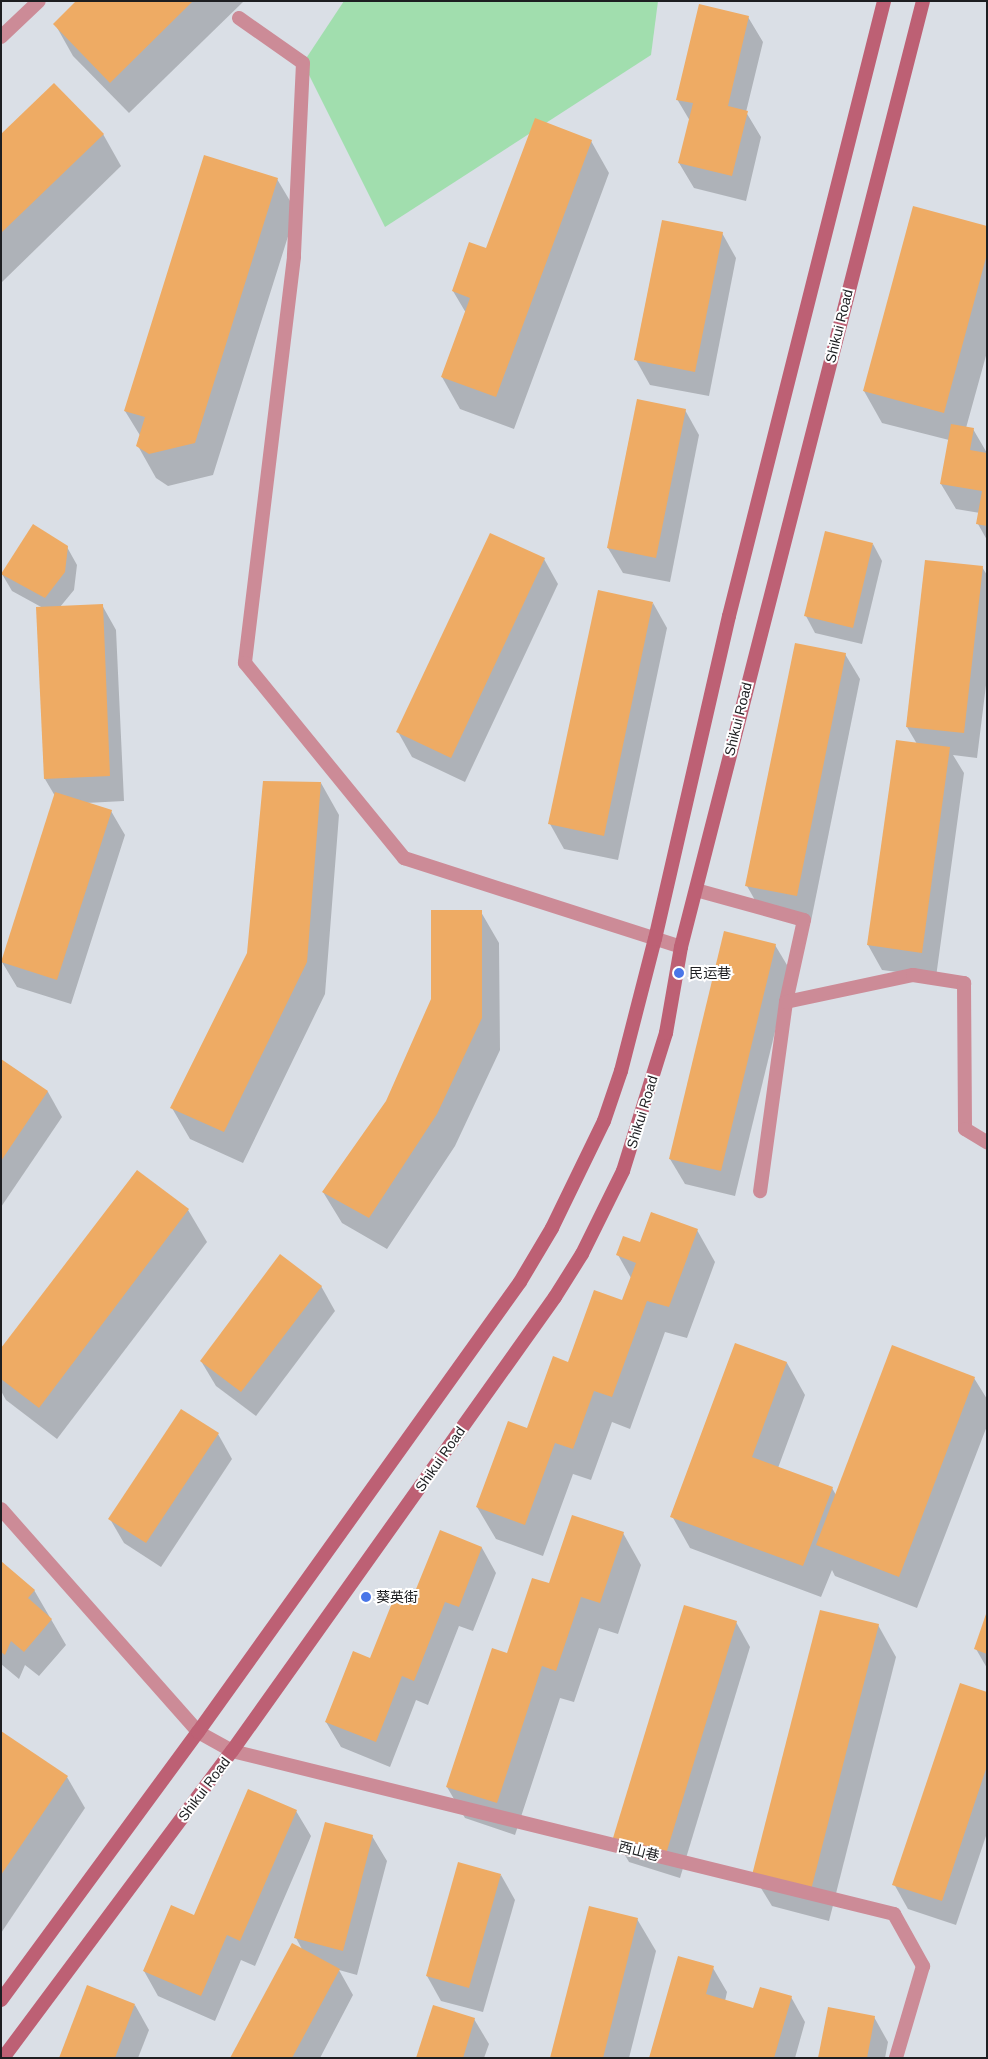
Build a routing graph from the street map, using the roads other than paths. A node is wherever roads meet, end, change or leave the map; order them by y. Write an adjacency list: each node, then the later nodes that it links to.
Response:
1 (39, 1): 5 (street)
2 (884, 1): 7 (main road)
3 (923, 1): 6 (main road, Shikui Road)
4 (239, 18): 7 (street)
5 (1, 37)
6 (696, 890): 8 (main road, Shikui Road); 9 (street)
7 (655, 939): 8 (street); 13 (main road)
8 (681, 947): 14 (main road, Shikui Road)
9 (786, 1002): 10 (street); 11 (street)
10 (987, 1142)
11 (760, 1190)
12 (1, 1509): 13 (street, 西山巷)
13 (198, 1732): 14 (street, 西山巷); 15 (main road)
14 (232, 1751): 16 (main road, Shikui Road); 17 (street, 西山巷)
15 (1, 2000)
16 (3, 2058)
17 (896, 2058)

